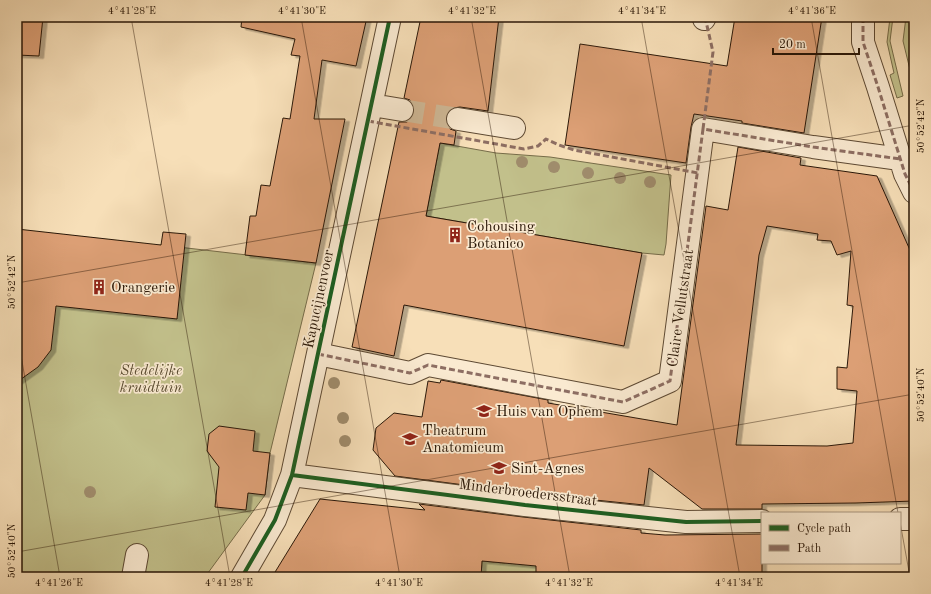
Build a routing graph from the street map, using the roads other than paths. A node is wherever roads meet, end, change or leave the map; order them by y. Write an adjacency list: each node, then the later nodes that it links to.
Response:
1 (390, 17): 3 (street, Kapucijnenvoer)
2 (863, 17): 7 (street)
3 (372, 105): 4 (street); 9 (street, Kapucijnenvoer)
4 (402, 110)
5 (458, 119): 6 (street)
6 (514, 128)
7 (900, 159): 8 (street); 9 (street, Claire Vellutstraat)
8 (914, 192)
9 (318, 354): 10 (street, Kapucijnenvoer)
10 (292, 475): 13 (street, Minderbroedersstraat); 16 (street, Kapucijnenvoer)
11 (901, 519): 12 (street)
12 (914, 519)
13 (761, 521)
14 (137, 555): 15 (street)
15 (133, 577)
16 (242, 577)

